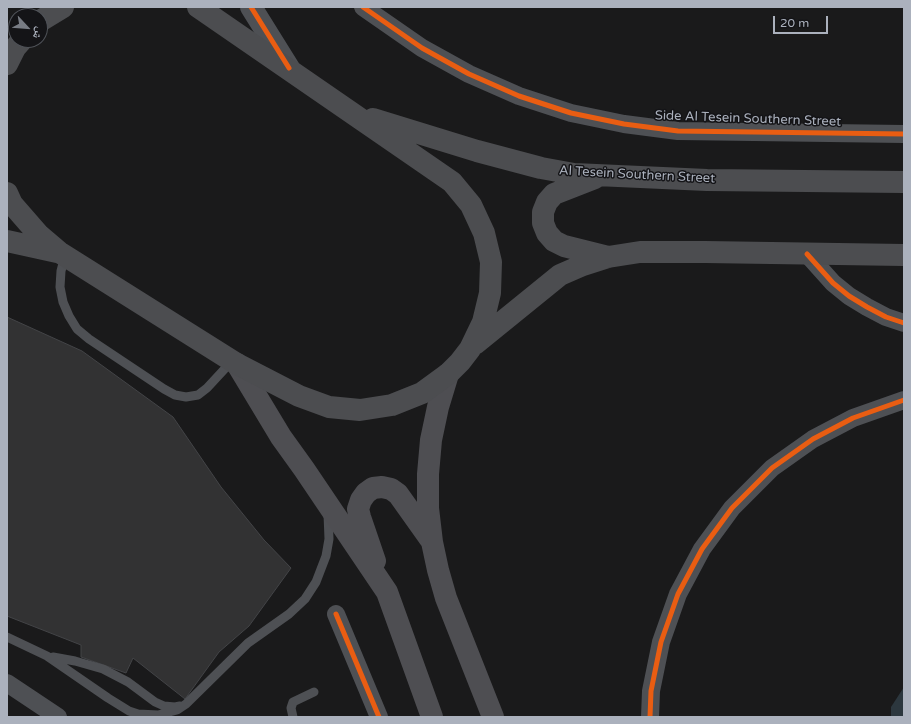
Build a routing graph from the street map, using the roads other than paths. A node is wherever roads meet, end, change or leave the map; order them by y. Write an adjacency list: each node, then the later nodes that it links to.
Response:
1 (63, 7): 5 (main road)
2 (198, 7): 6 (main road)
3 (251, 7): 6 (street)
4 (370, 12): 8 (street, Side Al Tesein Southern Street)
5 (48, 16)
6 (289, 68): 7 (main road)
7 (354, 114): 9 (main road, Al Tesein Southern Street); 18 (main road)
8 (904, 134)
9 (602, 176): 10 (main road, Al Tesein Southern Street); 16 (main road)
10 (904, 182)
11 (7, 193): 13 (main road)
12 (7, 241): 13 (main road)
13 (62, 254): 19 (main road); 19 (lane)
14 (808, 254): 15 (main road); 16 (main road); 17 (street)
15 (904, 255)
16 (608, 257): 18 (main road)
17 (904, 323)
18 (470, 349): 20 (main road)
19 (235, 363): 20 (main road); 22 (main road)
20 (448, 374): 23 (main road)
21 (904, 400): 36 (street)
22 (326, 503): 24 (main road); 30 (lane)
23 (432, 542): 24 (main road); 35 (main road)
24 (387, 592): 34 (main road)
25 (336, 614): 33 (street)
26 (7, 637): 27 (lane)
27 (47, 656): 30 (lane); 30 (lane)
28 (7, 683): 31 (street)
29 (314, 692): 32 (lane)
30 (186, 704)
31 (58, 717)
32 (293, 717)
33 (380, 717)
34 (432, 717)
35 (493, 717)
36 (650, 717)

